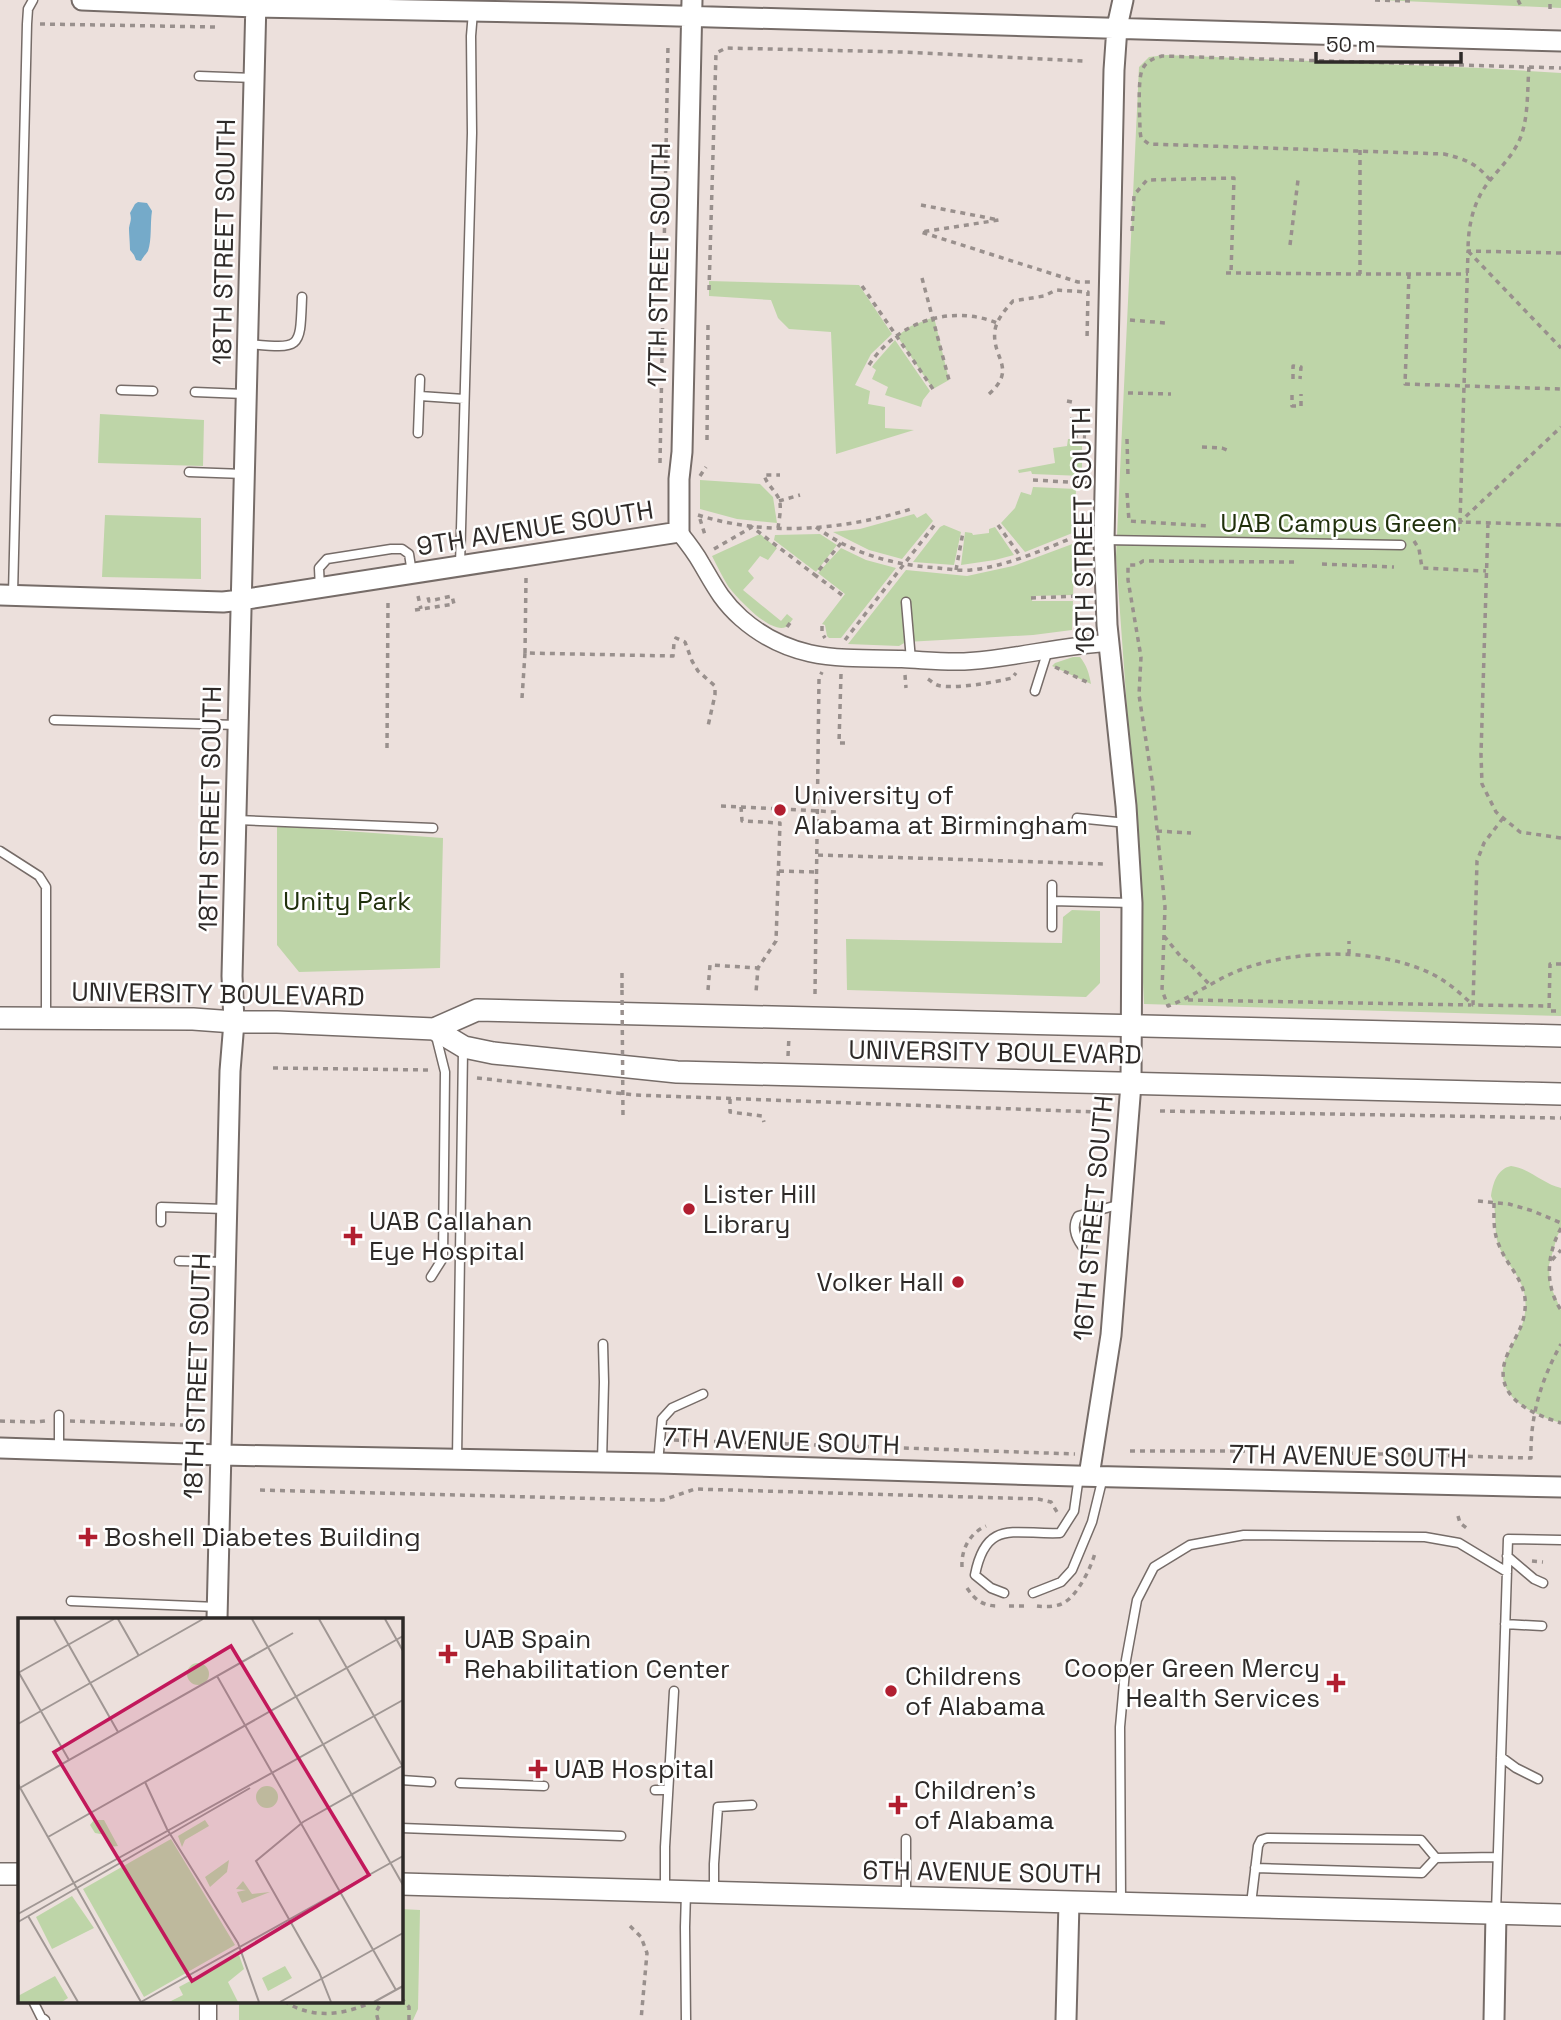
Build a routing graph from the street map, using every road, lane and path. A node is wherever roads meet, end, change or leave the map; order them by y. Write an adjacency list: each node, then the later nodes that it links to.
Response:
1 (33, 0): 13 (lane)
2 (82, 0): 8 (street)
3 (1123, 0): 15 (street, 16TH STREET SOUTH)
4 (1375, 0): 5 (path)
5 (1409, 0)
6 (1518, 0): 10 (path)
7 (1550, 0): 11 (path)
8 (256, 3): 12 (street); 22 (street, 18TH STREET SOUTH)
9 (692, 8): 12 (street); 15 (street); 97 (street, 17TH STREET SOUTH)
10 (1522, 8)
11 (1550, 9)
12 (473, 10): 66 (lane)
13 (27, 23): 14 (path); 121 (lane)
14 (216, 27)
15 (1117, 27): 16 (street); 35 (street, 16TH STREET SOUTH)
16 (1561, 41)
17 (668, 45): 75 (path)
18 (1084, 61): 37 (path)
19 (1530, 67): 20 (path); 23 (path); 25 (path)
20 (1561, 68)
21 (200, 76): 22 (lane)
22 (254, 78): 45 (street, 18TH STREET SOUTH)
23 (1360, 150): 25 (path); 31 (path)
24 (1298, 180): 28 (path)
25 (1490, 180): 29 (path)
26 (920, 205): 35 (path)
27 (1131, 243): 31 (path)
28 (1290, 245)
29 (1468, 251): 30 (path); 33 (path); 47 (path)
30 (1561, 253)
31 (1360, 274): 32 (path)
32 (1409, 274): 33 (path); 54 (path)
33 (1468, 274): 54 (path)
34 (922, 278): 40 (path)
35 (1110, 281): 103 (street, 16TH STREET SOUTH)
36 (862, 286): 44 (path)
37 (709, 290)
38 (302, 297): 45 (lane)
39 (1130, 312): 42 (path)
40 (934, 317): 41 (path); 44 (path); 52 (path)
41 (997, 323): 46 (path); 61 (path)
42 (1166, 323)
43 (708, 324): 72 (path)
44 (897, 335): 48 (path); 55 (path)
45 (248, 344): 60 (street, 18TH STREET SOUTH)
46 (1087, 345)
47 (1561, 348)
48 (869, 365)
49 (420, 379): 65 (lane)
50 (1293, 379): 51 (path)
51 (1300, 379)
52 (949, 380)
53 (1128, 381): 62 (path)
54 (1464, 386): 56 (path); 86 (path)
55 (933, 389)
56 (1561, 389)
57 (121, 390): 58 (lane)
58 (153, 391)
59 (195, 392): 60 (lane)
60 (246, 394): 77 (street, 18TH STREET SOUTH)
61 (989, 394)
62 (1171, 394)
63 (1301, 394): 64 (path)
64 (1292, 395)
65 (420, 396): 66 (lane); 70 (lane)
66 (464, 399): 110 (lane)
67 (1068, 401): 71 (path)
68 (1561, 427): 86 (path)
69 (1128, 430): 79 (path)
70 (418, 433)
71 (1086, 437)
72 (706, 440)
73 (1202, 447): 74 (path)
74 (1227, 450)
75 (660, 465)
76 (189, 472): 77 (lane)
77 (244, 474): 125 (street, 18TH STREET SOUTH)
78 (780, 475): 84 (path)
79 (1128, 476)
80 (1085, 477): 81 (path)
81 (1033, 480)
82 (1127, 493): 93 (path)
83 (800, 495): 84 (path)
84 (779, 501): 94 (path)
85 (911, 509): 92 (path)
86 (1460, 522): 88 (path); 96 (path)
87 (936, 523): 111 (path)
88 (1488, 523): 90 (path); 114 (path)
89 (998, 525): 107 (path)
90 (1561, 525)
91 (752, 527): 94 (path); 101 (path); 106 (path); 116 (path)
92 (816, 527): 94 (path); 104 (path)
93 (1217, 527)
94 (778, 528)
95 (1334, 528): 96 (path)
96 (1399, 529): 99 (path)
97 (680, 532): 110 (street, 9TH AVENUE SOUTH); 134 (street, 9TH AVENUE SOUTH)
98 (963, 532): 113 (path)
99 (1406, 534)
100 (1079, 535): 107 (path)
101 (706, 539)
102 (1412, 539): 114 (path)
103 (1104, 540): 105 (lane); 131 (street, 16TH STREET SOUTH)
104 (841, 543): 111 (path); 116 (path)
105 (1401, 545)
106 (710, 551)
107 (1021, 557): 113 (path)
108 (1294, 562): 156 (path)
109 (1322, 564): 112 (path)
110 (460, 565): 115 (street, 9TH AVENUE SOUTH)
111 (904, 565): 113 (path); 130 (path)
112 (1394, 567)
113 (957, 570)
114 (1486, 571): 152 (path)
115 (412, 573): 118 (street, 9TH AVENUE SOUTH); 118 (lane)
116 (816, 575): 120 (path)
117 (526, 578): 132 (path)
118 (320, 589): 125 (street, 9TH AVENUE SOUTH)
119 (427, 594): 122 (path)
120 (842, 595)
121 (6, 596): 125 (street, 9TH AVENUE SOUTH)
122 (418, 596)
123 (1077, 596): 124 (path)
124 (1031, 598)
125 (242, 600): 143 (street, 18TH STREET SOUTH)
126 (388, 602): 146 (path)
127 (906, 602): 134 (lane)
128 (822, 626): 129 (path)
129 (828, 640)
130 (844, 642)
131 (1109, 643): 133 (street, 9TH AVENUE SOUTH); 154 (street, 16TH STREET SOUTH)
132 (525, 653): 141 (path); 144 (path)
133 (1054, 655): 134 (street, 9TH AVENUE SOUTH); 139 (path); 140 (lane)
134 (911, 660)
135 (825, 670): 149 (path)
136 (833, 671): 137 (path)
137 (841, 672): 138 (path); 145 (path)
138 (852, 673)
139 (1091, 684)
140 (1035, 691)
141 (522, 698)
142 (54, 720): 143 (lane)
143 (238, 725): 153 (street, 18TH STREET SOUTH)
144 (708, 726)
145 (847, 743)
146 (387, 748)
147 (721, 806): 148 (path)
148 (741, 807): 149 (path); 162 (path)
149 (818, 811): 150 (path); 160 (path)
150 (838, 812)
151 (1077, 818): 154 (lane)
152 (1503, 818): 158 (path); 179 (path)
153 (236, 820): 155 (lane); 184 (street, 18TH STREET SOUTH)
154 (1127, 823): 166 (street, 16TH STREET SOUTH)
155 (433, 828)
156 (1157, 831): 157 (path); 168 (path)
157 (1191, 833)
158 (1561, 838)
159 (0, 851): 183 (lane)
160 (818, 855): 161 (path); 163 (path)
161 (1104, 864)
162 (779, 871): 163 (path); 172 (path)
163 (818, 872): 177 (path)
164 (1052, 886): 165 (lane)
165 (1052, 901): 166 (lane); 167 (lane)
166 (1132, 903): 185 (street, 16TH STREET SOUTH)
167 (1052, 927)
168 (1164, 936): 174 (path); 178 (path)
169 (1349, 941): 170 (path)
170 (1349, 954): 174 (path); 179 (path)
171 (1561, 964): 180 (path)
172 (758, 968): 175 (path); 176 (path)
173 (622, 974): 199 (path, bridge)
174 (1210, 985): 178 (path)
175 (708, 990)
176 (756, 992)
177 (816, 994)
178 (1186, 1000): 179 (path)
179 (1473, 1005): 180 (path)
180 (1549, 1006): 181 (path)
181 (1561, 1011)
182 (0, 1018): 183 (main road, UNIVERSITY BOULEVARD)
183 (46, 1018): 184 (main road, UNIVERSITY BOULEVARD)
184 (234, 1022): 186 (main road, UNIVERSITY BOULEVARD); 205 (street, 18TH STREET SOUTH)
185 (1131, 1026): 186 (main road, UNIVERSITY BOULEVARD); 188 (main road, UNIVERSITY BOULEVARD); 194 (street, 16TH STREET SOUTH)
186 (434, 1029): 189 (main road, UNIVERSITY BOULEVARD); 213 (lane)
187 (789, 1032): 190 (path)
188 (1561, 1036)
189 (464, 1047): 194 (main road, UNIVERSITY BOULEVARD); 231 (lane)
190 (787, 1062)
191 (274, 1068): 192 (path)
192 (432, 1070)
193 (475, 1077): 196 (path)
194 (1131, 1084): 195 (main road, UNIVERSITY BOULEVARD); 204 (street, 16TH STREET SOUTH)
195 (1561, 1094)
196 (730, 1098): 198 (path); 201 (path)
197 (1160, 1111): 200 (path)
198 (1096, 1112)
199 (623, 1117)
200 (1561, 1118)
201 (764, 1122)
202 (1478, 1201): 203 (path)
203 (1494, 1203): 208 (path); 218 (path)
204 (1122, 1204): 206 (lane); 229 (street, 16TH STREET SOUTH)
205 (228, 1209): 207 (lane); 211 (street, 18TH STREET SOUTH)
206 (1088, 1213)
207 (161, 1222)
208 (1561, 1226): 212 (path)
209 (1561, 1250): 212 (path)
210 (179, 1261): 211 (lane)
211 (227, 1262): 230 (street, 18TH STREET SOUTH)
212 (1549, 1264): 214 (path)
213 (430, 1277)
214 (1561, 1310)
215 (603, 1344): 232 (lane)
216 (1561, 1344): 218 (path)
217 (702, 1394): 223 (lane)
218 (1534, 1413): 221 (path); 228 (path)
219 (59, 1418): 220 (path); 222 (path); 225 (lane)
220 (0, 1421)
221 (1561, 1423)
222 (183, 1425)
223 (661, 1439): 229 (path); 233 (lane)
224 (0, 1448): 225 (street, 7TH AVENUE SOUTH)
225 (59, 1450): 230 (street, 7TH AVENUE SOUTH)
226 (1130, 1451): 227 (path)
227 (1280, 1451)
228 (1308, 1452)
229 (1091, 1454): 234 (street, 16TH STREET SOUTH)
230 (221, 1455): 231 (street, 7TH AVENUE SOUTH); 251 (street, 18TH STREET SOUTH)
231 (457, 1459): 232 (street, 7TH AVENUE SOUTH)
232 (602, 1462): 233 (street, 7TH AVENUE SOUTH)
233 (659, 1463): 234 (street, 7TH AVENUE SOUTH)
234 (1090, 1476): 235 (street, 7TH AVENUE SOUTH); 248 (lane); 249 (lane)
235 (1561, 1487)
236 (260, 1490): 237 (path)
237 (1056, 1516)
238 (1458, 1516): 240 (path)
239 (995, 1522): 245 (path)
240 (1469, 1530)
241 (1561, 1540): 243 (lane)
242 (1097, 1548): 247 (path)
243 (1507, 1556): 244 (lane); 246 (lane)
244 (1507, 1572): 252 (lane); 277 (lane)
245 (962, 1575)
246 (1543, 1583)
247 (967, 1587)
248 (1004, 1593)
249 (1033, 1593)
250 (71, 1601): 251 (lane)
251 (217, 1613)
252 (1505, 1624): 253 (lane); 255 (lane)
253 (1542, 1626)
254 (674, 1691): 262 (lane)
255 (1501, 1757): 256 (lane); 267 (lane)
256 (1538, 1779)
257 (402, 1780): 258 (lane)
258 (431, 1782)
259 (460, 1783): 260 (lane)
260 (544, 1786)
261 (655, 1790): 262 (lane)
262 (667, 1790): 273 (lane)
263 (752, 1805): 274 (lane)
264 (402, 1828): 265 (lane)
265 (621, 1836)
266 (906, 1839): 275 (lane)
267 (1497, 1857): 268 (lane); 279 (lane)
268 (1436, 1858): 269 (lane); 269 (lane)
269 (1255, 1868): 278 (lane)
270 (0, 1874): 271 (main road)
271 (18, 1874)
272 (402, 1884): 273 (main road, 6TH AVENUE SOUTH)
273 (676, 1892): 274 (main road, 6TH AVENUE SOUTH); 295 (lane)
274 (714, 1893): 275 (main road, 6TH AVENUE SOUTH)
275 (906, 1898): 276 (main road, 6TH AVENUE SOUTH)
276 (1069, 1902): 277 (main road, 6TH AVENUE SOUTH); 296 (street)
277 (1121, 1903): 278 (main road, 6TH AVENUE SOUTH)
278 (1251, 1907): 279 (main road, 6TH AVENUE SOUTH)
279 (1496, 1913): 280 (main road, 6TH AVENUE SOUTH); 297 (street)
280 (1561, 1914)
281 (630, 1926): 294 (path)
282 (402, 1999): 293 (path)
283 (34, 2002): 289 (lane)
284 (208, 2002): 290 (street)
285 (286, 2002): 288 (path)
286 (371, 2002): 288 (path)
287 (381, 2002): 292 (path)
288 (324, 2014): 291 (path)
289 (45, 2020)
290 (208, 2020)
291 (324, 2020)
292 (378, 2020)
293 (410, 2020)
294 (641, 2020)
295 (686, 2020)
296 (1066, 2020)
297 (1494, 2020)

